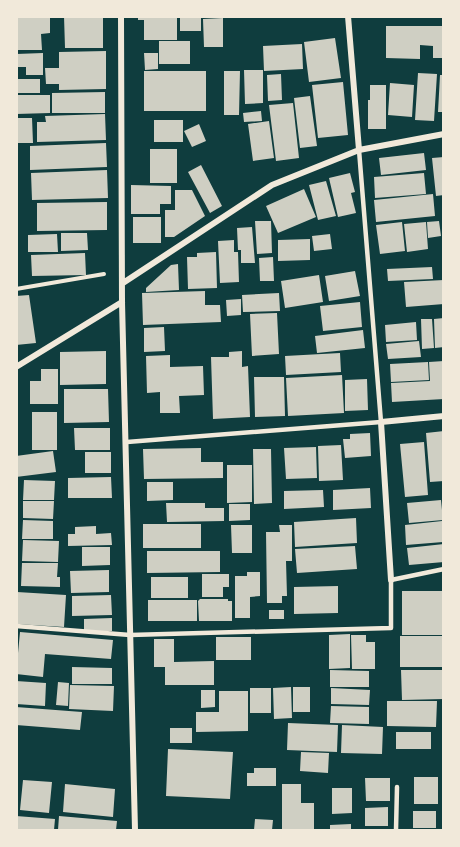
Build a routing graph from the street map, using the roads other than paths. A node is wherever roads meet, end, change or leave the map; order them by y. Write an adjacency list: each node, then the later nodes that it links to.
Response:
1 (121, 16): 5 (street)
2 (348, 16): 4 (street)
3 (444, 134): 4 (street)
4 (359, 150): 5 (street); 9 (lane)
5 (123, 283): 6 (street)
6 (122, 302): 7 (street); 10 (street)
7 (16, 368)
8 (444, 416): 9 (street)
9 (381, 422): 10 (lane); 12 (street)
10 (127, 442): 14 (street)
11 (444, 569): 12 (lane)
12 (391, 580): 14 (lane)
13 (16, 627): 14 (lane)
14 (130, 635): 16 (street)
15 (397, 787): 17 (lane)
16 (135, 831)
17 (396, 831)

